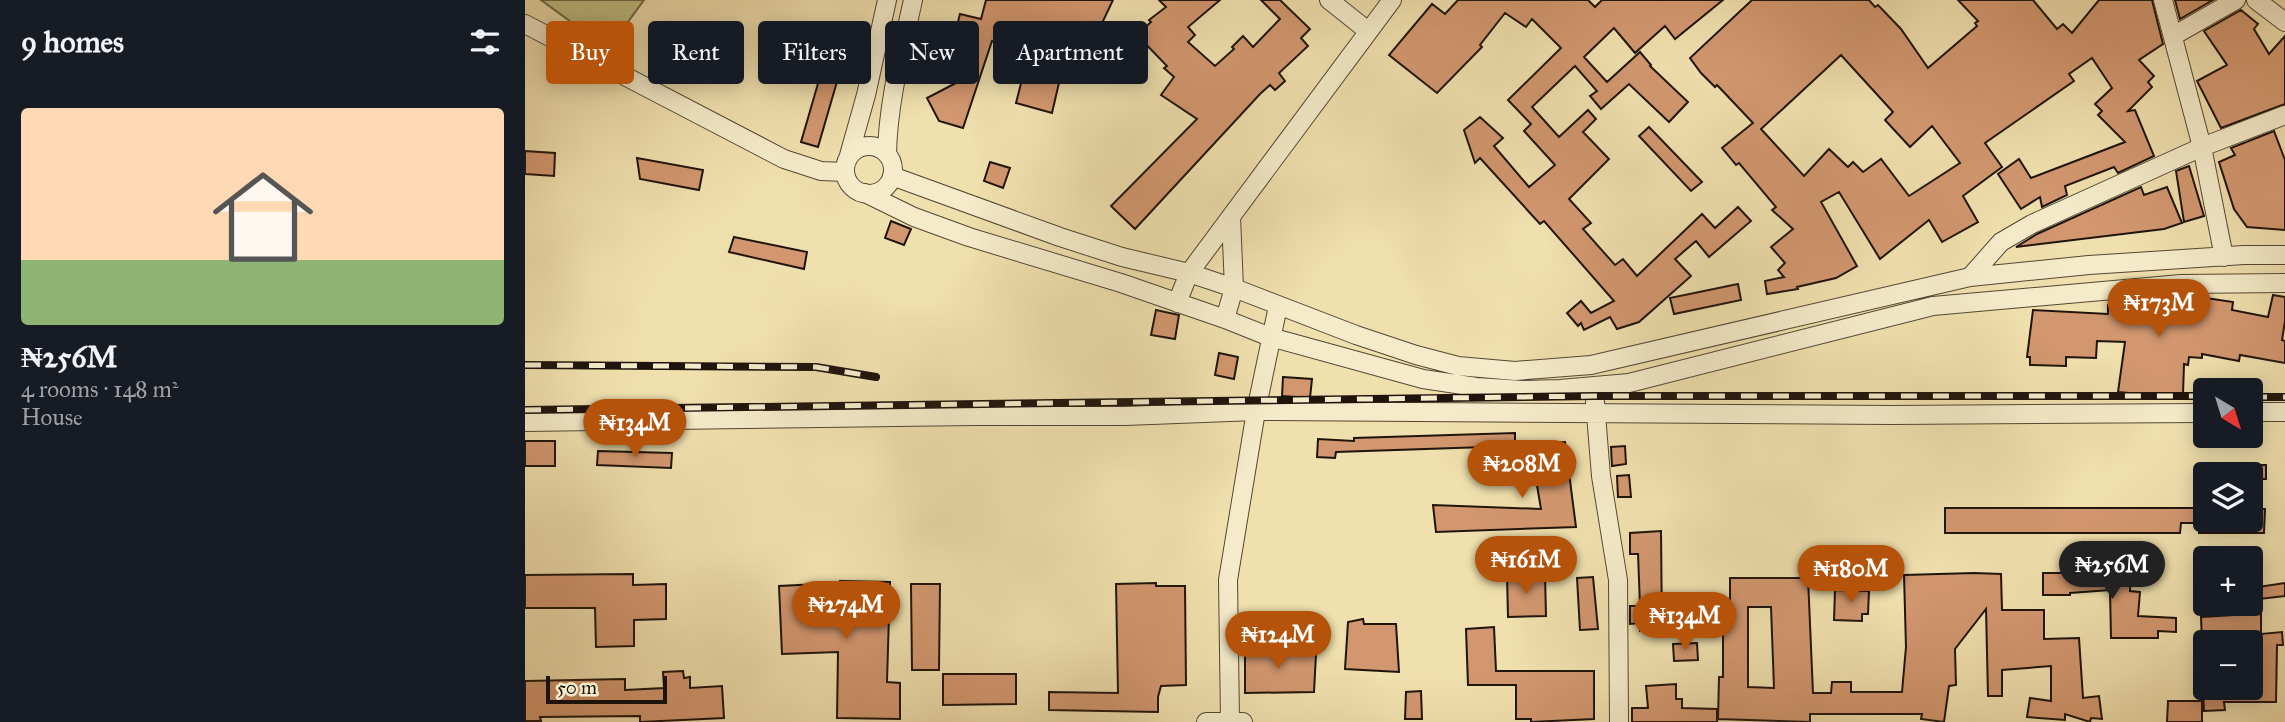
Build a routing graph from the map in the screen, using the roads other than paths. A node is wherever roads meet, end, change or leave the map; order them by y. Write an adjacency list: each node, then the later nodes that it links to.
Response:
1 (887, 0): 15 (street)
2 (913, 0): 14 (street)
3 (1329, 0): 10 (street)
4 (1392, 0): 10 (street)
5 (2163, 0): 11 (street)
6 (2236, 0): 11 (street)
7 (2256, 0): 8 (street)
8 (2285, 22)
9 (525, 23): 15 (street)
10 (1368, 32): 18 (street)
11 (2173, 36): 13 (street)
12 (2285, 115): 13 (street)
13 (2202, 146): 20 (street); 22 (street)
14 (887, 153): 15 (street); 16 (street)
15 (846, 165): 17 (street)
16 (892, 176): 17 (street); 21 (street)
17 (865, 193): 25 (street)
18 (1231, 216): 21 (street); 24 (street)
19 (2285, 255): 20 (street)
20 (2224, 257): 22 (street)
21 (1189, 273): 24 (street); 25 (street)
22 (1969, 277): 29 (street)
23 (2285, 283): 30 (street)
24 (1234, 288): 26 (street); 27 (street)
25 (1177, 303): 27 (street)
26 (1278, 306): 28 (street); 29 (street)
27 (1225, 319): 28 (street)
28 (1270, 337): 30 (street); 31 (street)
29 (1591, 365): 30 (street)
30 (1593, 387): 34 (street)
31 (1256, 411): 34 (street); 36 (street); 37 (street)
32 (2263, 412): 33 (street)
33 (2285, 412)
34 (1596, 413): 35 (street); 40 (street)
35 (2193, 413)
36 (525, 422)
37 (1230, 721): 38 (street); 39 (street)
38 (1206, 722)
39 (1243, 722)
40 (1619, 722)

